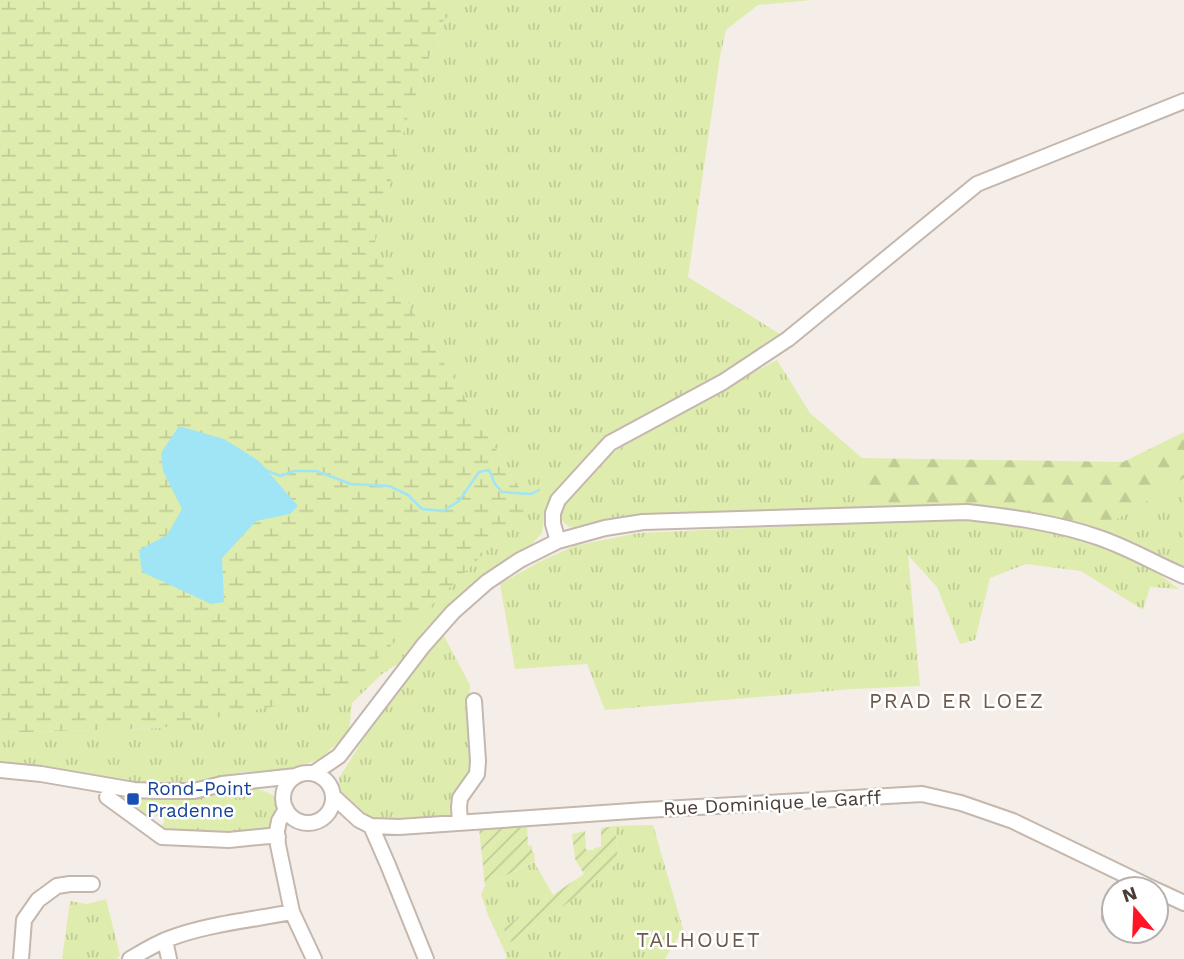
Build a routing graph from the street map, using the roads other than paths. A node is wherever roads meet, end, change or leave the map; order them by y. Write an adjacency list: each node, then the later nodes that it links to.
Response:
1 (1184, 102): 2 (street)
2 (558, 541): 3 (street); 5 (street)
3 (1184, 576)
4 (474, 701): 16 (street)
5 (339, 756): 7 (street); 10 (street)
6 (0, 770): 9 (street)
7 (314, 772): 8 (street); 10 (street)
8 (296, 776): 9 (street); 12 (street)
9 (252, 781): 12 (street)
10 (331, 790): 13 (street); 15 (street)
11 (107, 797): 17 (street)
12 (285, 803): 14 (street); 17 (street)
13 (325, 816): 14 (street); 15 (street, Rue Dominique le Garff)
14 (303, 822): 17 (street)
15 (365, 823): 16 (street, Rue Dominique le Garff); 26 (street)
16 (460, 823): 18 (street, Rue Dominique le Garff)
17 (278, 837): 20 (street)
18 (1111, 875)
19 (92, 884): 22 (street)
20 (292, 912): 21 (street); 25 (street)
21 (165, 940): 23 (street); 24 (street)
22 (21, 959)
23 (130, 959)
24 (169, 959)
25 (314, 959)
26 (426, 959)

